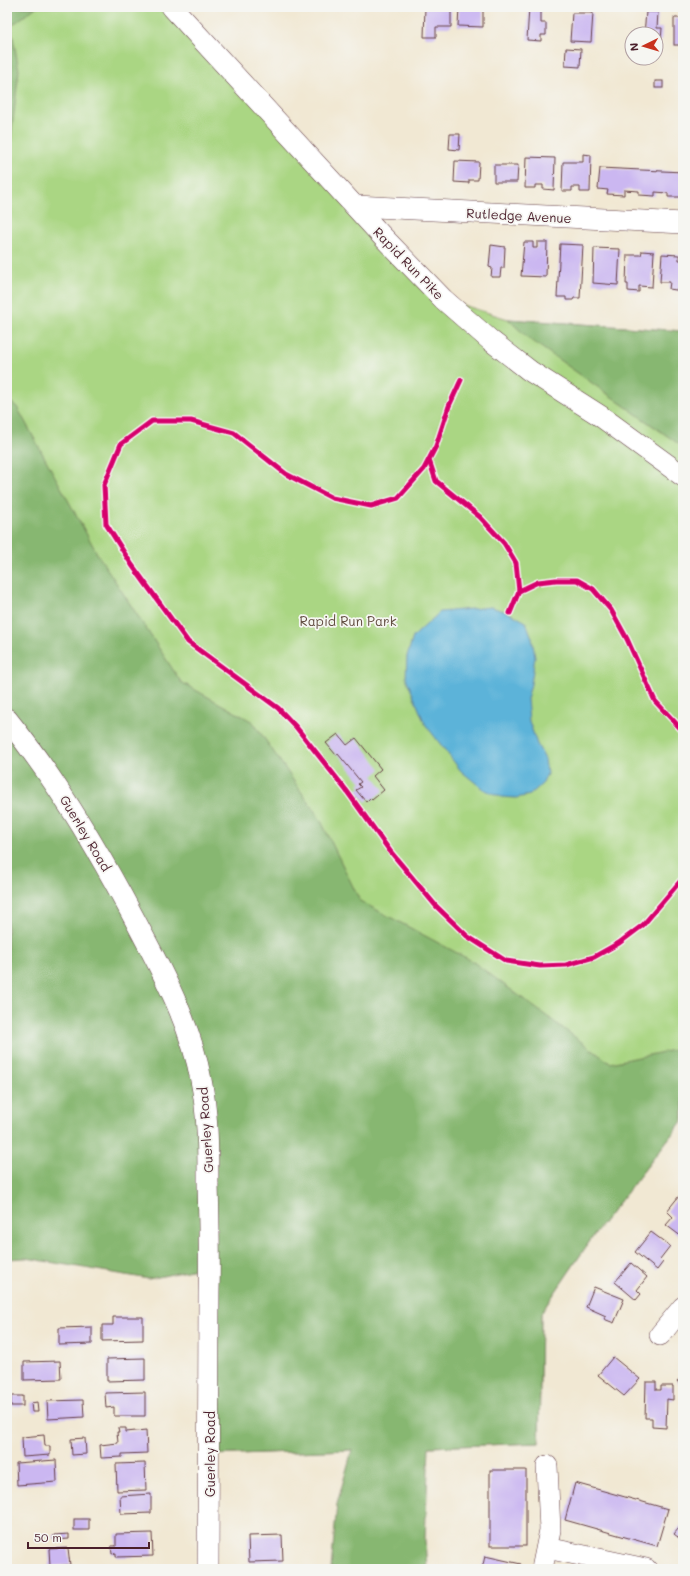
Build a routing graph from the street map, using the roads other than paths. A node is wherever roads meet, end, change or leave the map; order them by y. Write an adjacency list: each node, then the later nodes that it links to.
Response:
1 (172, 7): 2 (street, Rapid Run Pike)
2 (356, 206): 3 (street, Rutledge Avenue); 4 (street, Rapid Run Pike)
3 (683, 223)
4 (683, 476)
5 (7, 719): 10 (street, Guerley Road)
6 (683, 1307): 7 (street)
7 (660, 1335)
8 (547, 1466): 9 (street)
9 (547, 1548): 11 (street); 12 (street)
10 (208, 1569)
11 (542, 1569)
12 (646, 1569)

